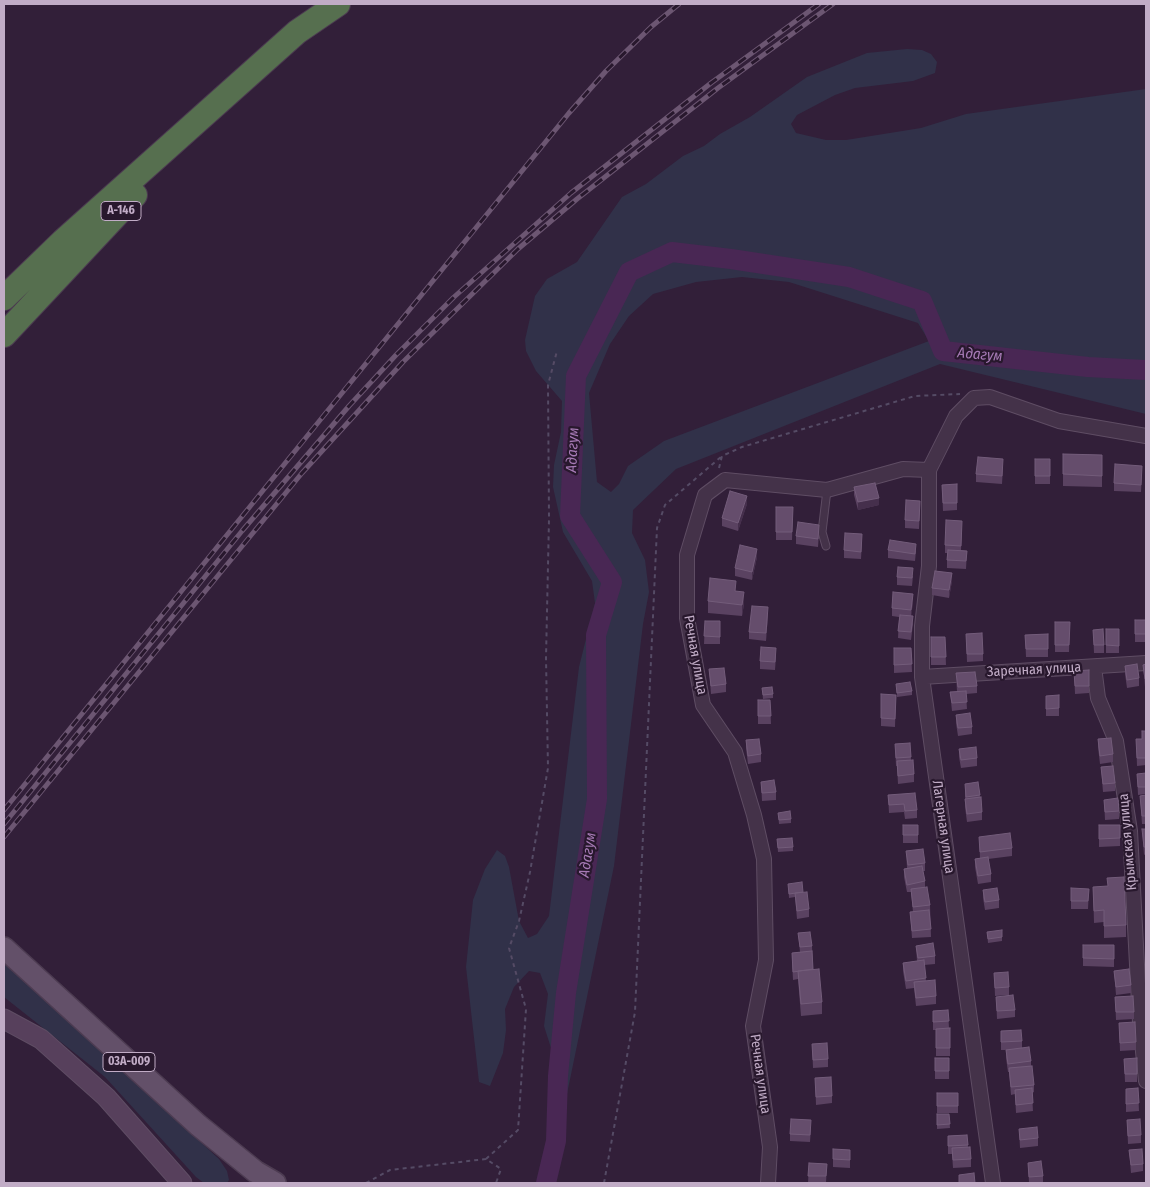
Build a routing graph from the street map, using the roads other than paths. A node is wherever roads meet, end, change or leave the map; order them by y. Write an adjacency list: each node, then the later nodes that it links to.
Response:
1 (338, 4): 2 (highway, А-146)
2 (237, 86): 3 (highway, А-146); 4 (highway, А-146)
3 (4, 298)
4 (4, 335)
5 (1146, 436): 6 (street)
6 (929, 470): 7 (street); 11 (street, Лагерная улица)
7 (826, 490): 8 (lane); 18 (street, Речная улица)
8 (826, 546)
9 (1146, 663): 10 (street, Заречная улица)
10 (1094, 667): 11 (street, Заречная улица); 14 (street, Крымская улица)
11 (922, 677): 19 (street, Лагерная улица)
12 (4, 948): 15 (main road, 03А-009)
13 (4, 1019): 16 (main road)
14 (1146, 1081)
15 (253, 1178): 17 (main road, 03А-009)
16 (182, 1183)
17 (275, 1183)
18 (768, 1183)
19 (993, 1183)

